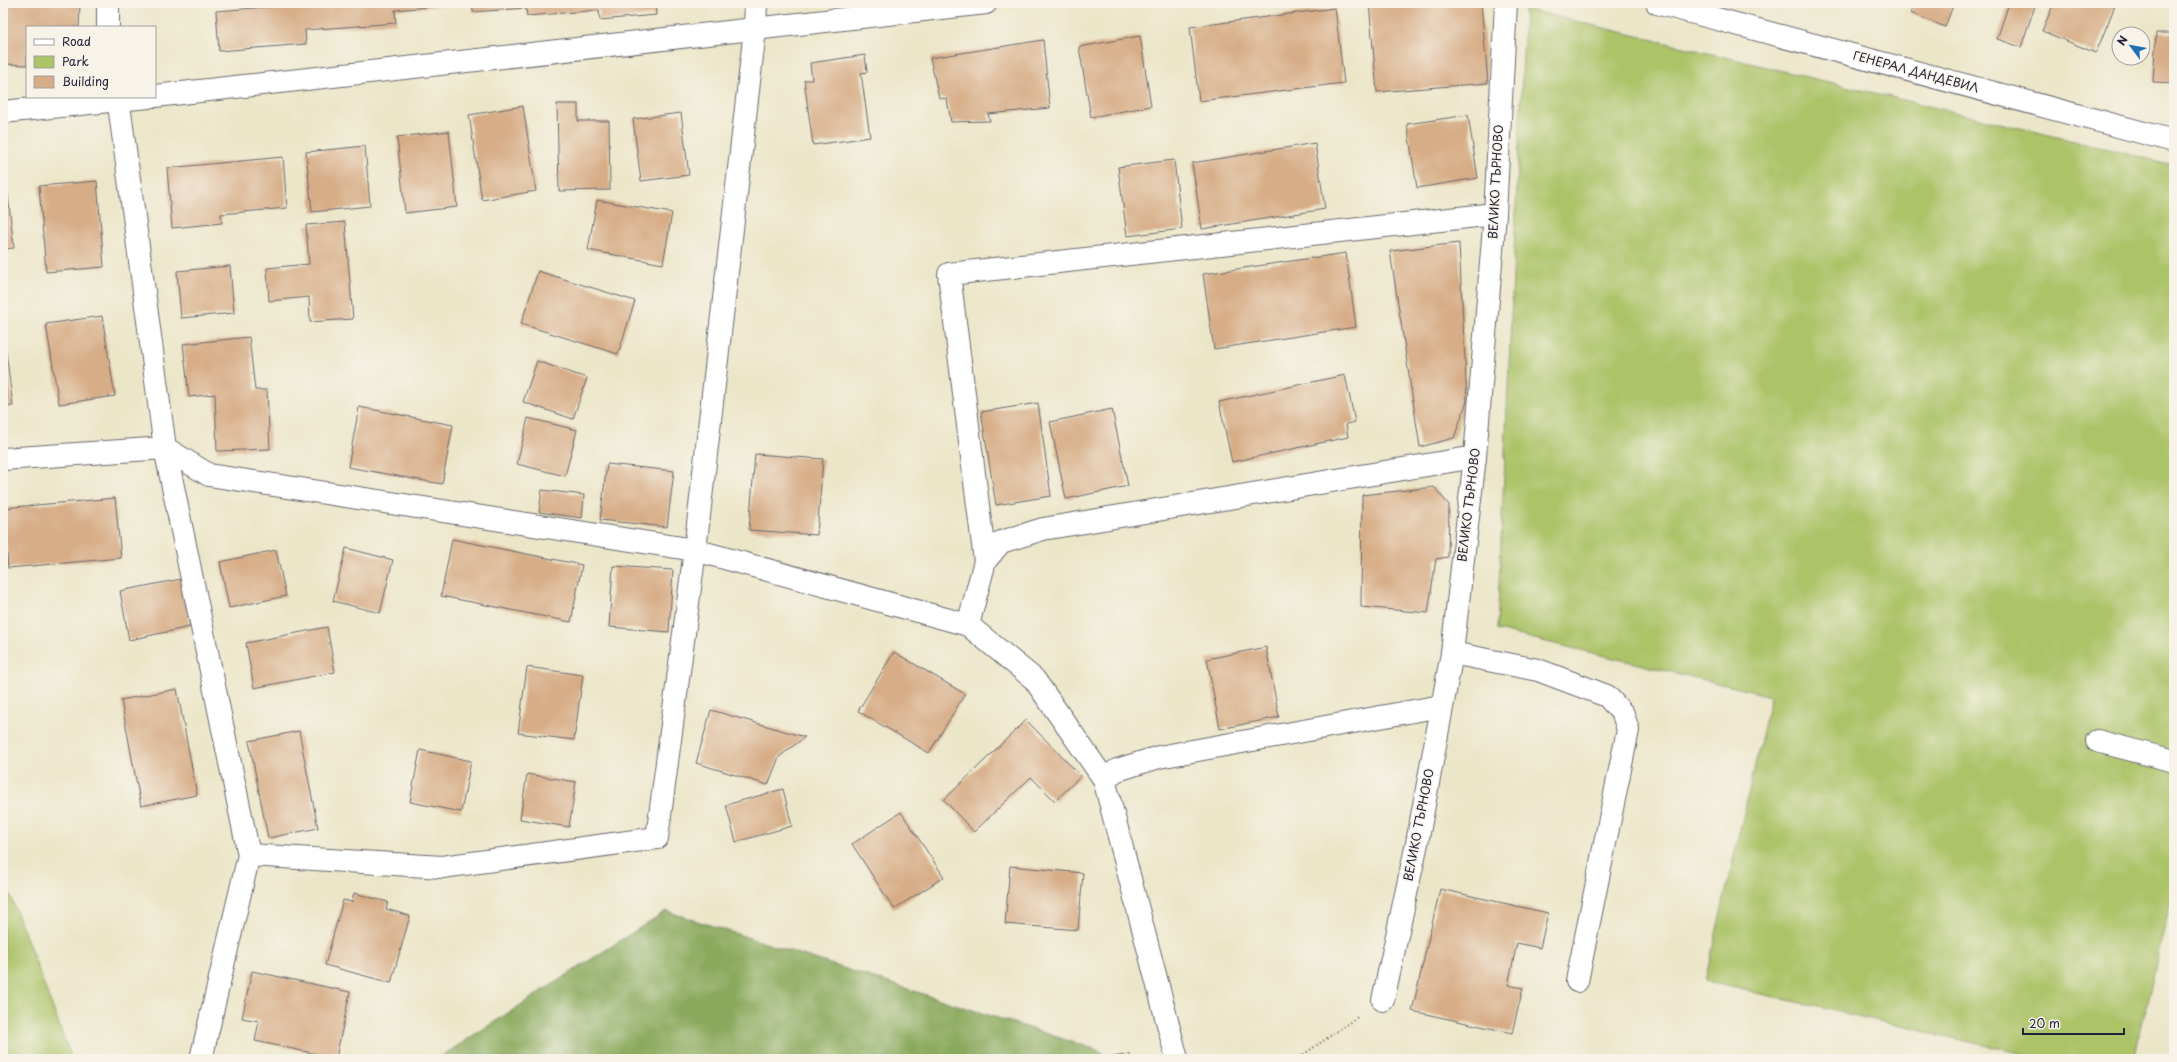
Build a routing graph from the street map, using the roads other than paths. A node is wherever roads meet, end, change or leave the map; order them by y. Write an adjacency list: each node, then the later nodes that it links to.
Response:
1 (108, 3): 6 (street)
2 (756, 3): 7 (street)
3 (986, 3): 7 (street)
4 (1506, 3): 13 (street, ВЕЛИКО ТЪРНОВО)
5 (1657, 3): 12 (street, ГЕНЕРАЛ ДАНДЕВИЛ)
6 (108, 26)
7 (755, 30): 8 (street); 17 (street)
8 (156, 96)
9 (133, 98): 10 (street)
10 (118, 99): 11 (street); 14 (street)
11 (3, 112)
12 (2174, 142)
13 (1495, 214): 15 (street, ВЕЛИКО ТЪРНОВО); 18 (street)
14 (165, 448): 16 (street); 17 (street); 25 (street)
15 (1475, 457): 18 (street); 20 (street, ВЕЛИКО ТЪРНОВО)
16 (3, 459)
17 (695, 550): 19 (street); 25 (street)
18 (986, 561): 19 (street)
19 (968, 625): 24 (street)
20 (1452, 653): 21 (street, ВЕЛИКО ТЪРНОВО); 26 (street)
21 (1441, 706): 24 (street); 27 (street, ВЕЛИКО ТЪРНОВО)
22 (2097, 741): 23 (street)
23 (2174, 760)
24 (1104, 779): 29 (street)
25 (249, 855): 28 (street)
26 (1577, 981)
27 (1383, 1000)
28 (201, 1059)
29 (1177, 1059)

